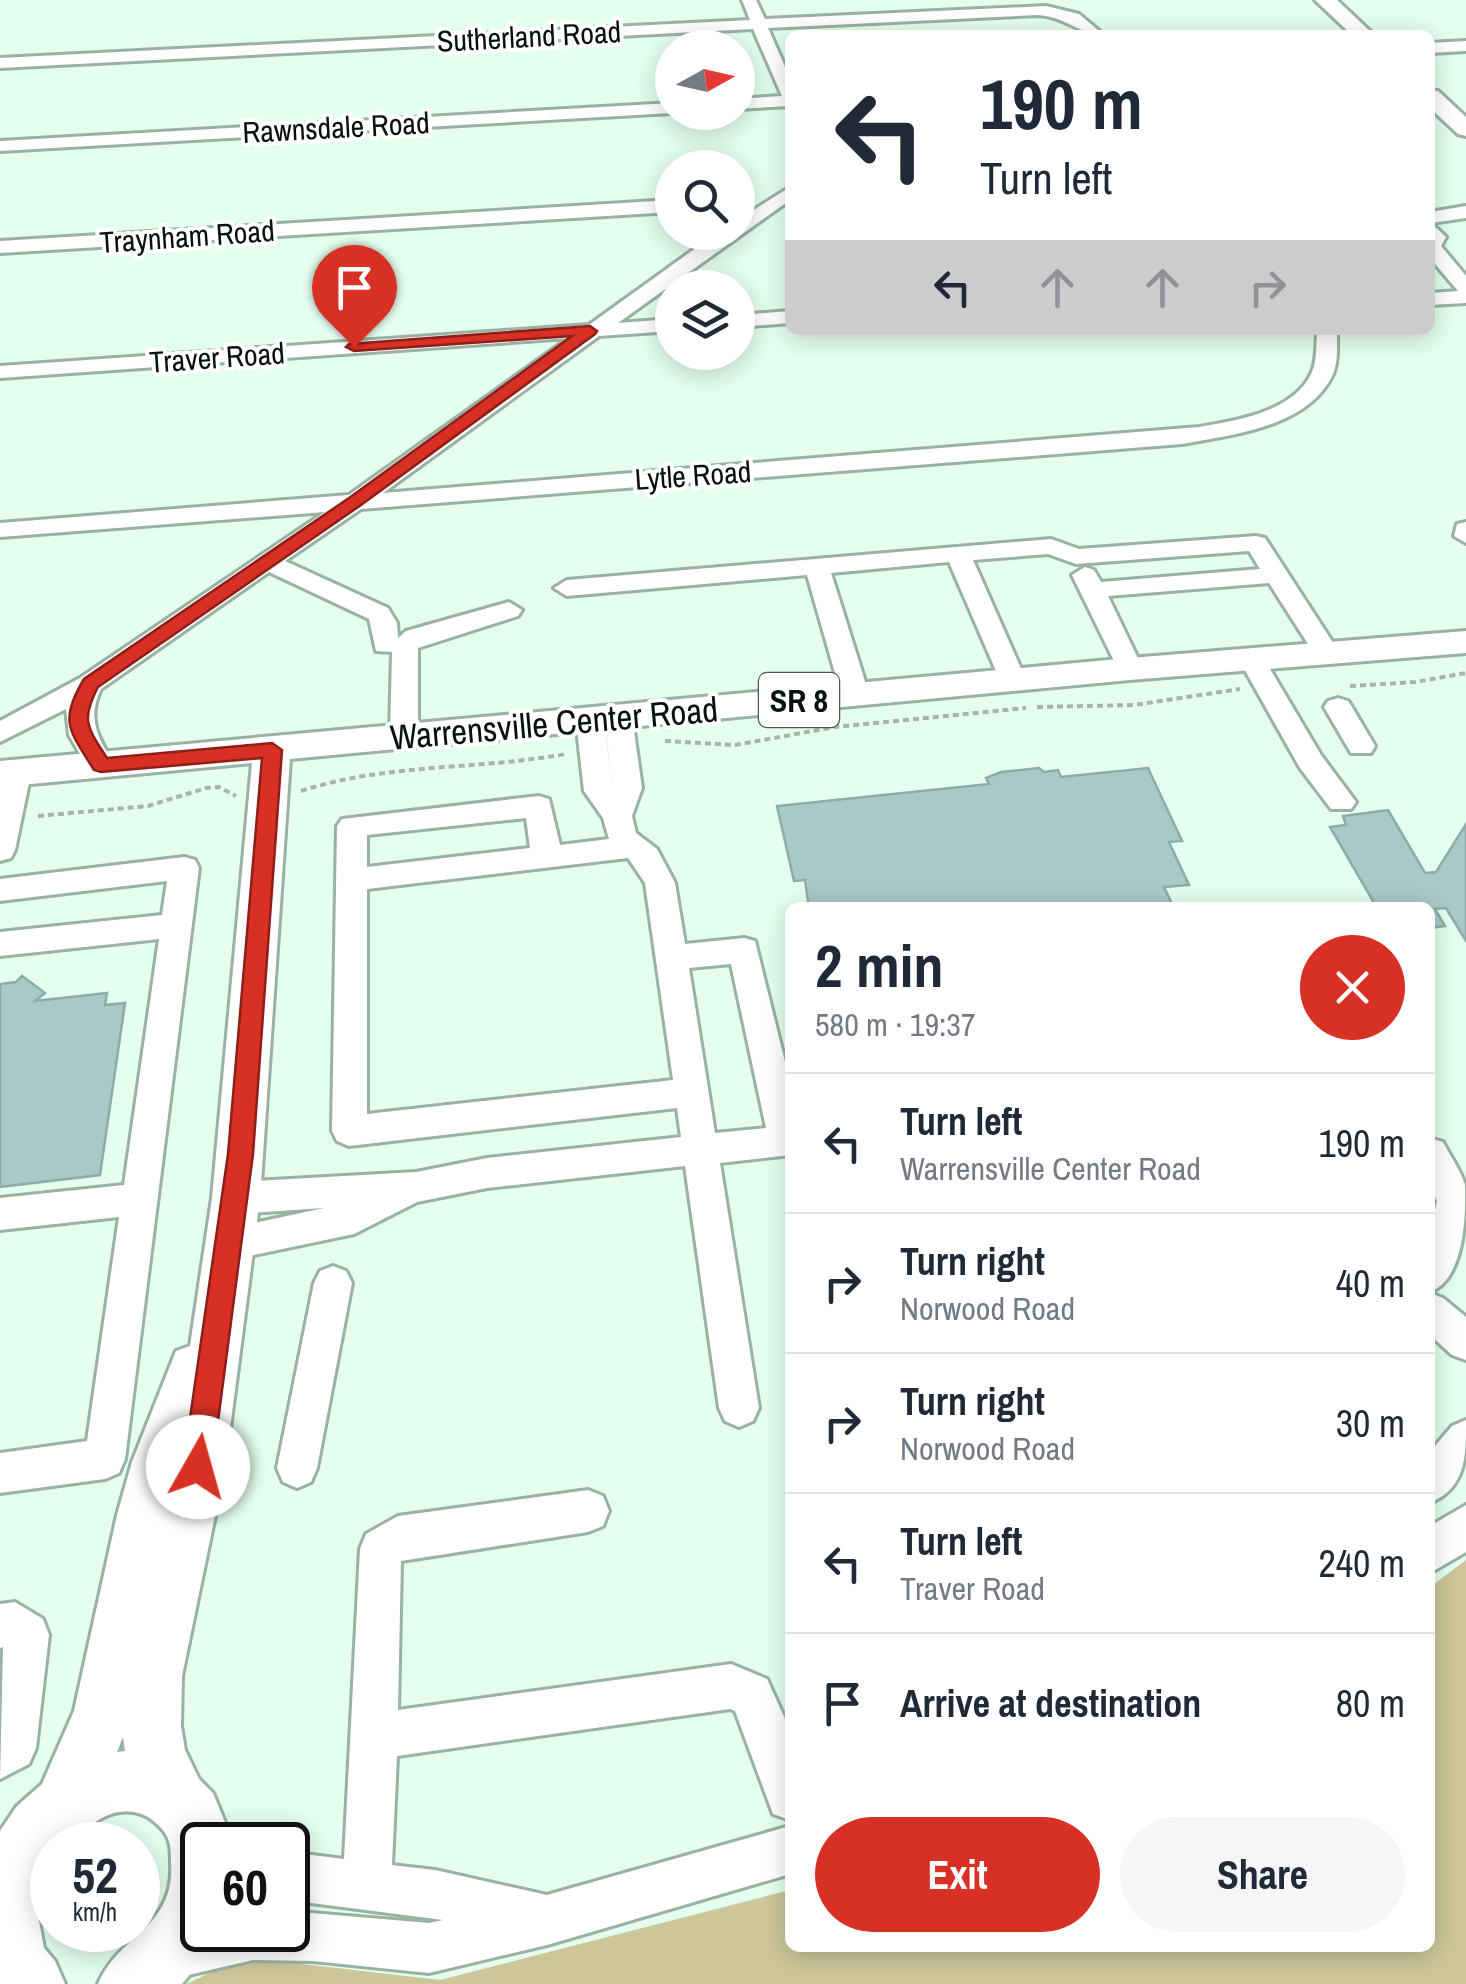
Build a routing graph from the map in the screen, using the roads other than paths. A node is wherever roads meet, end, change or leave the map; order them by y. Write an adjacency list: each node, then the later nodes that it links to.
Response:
1 (749, 0): 5 (street)
2 (1074, 0): 4 (street)
3 (1325, 0): 8 (main road)
4 (1058, 12): 5 (street, Sutherland Road); 6 (street); 7 (street)
5 (759, 24): 11 (street, Sutherland Road); 12 (street)
6 (1033, 27)
7 (1092, 30)
8 (1358, 30)
9 (1466, 46): 10 (street)
10 (1435, 48)
11 (0, 64)
12 (785, 87)
13 (785, 99): 15 (street)
14 (1435, 101): 17 (main road)
15 (755, 102)
16 (655, 109): 18 (street, Rawnsdale Road)
17 (1466, 129)
18 (0, 146)
19 (784, 196): 20 (street); 23 (street)
20 (755, 200)
21 (655, 207): 25 (street, Traynham Road)
22 (1466, 212): 24 (street)
23 (755, 216)
24 (1435, 217)
25 (0, 247)
26 (705, 250): 34 (street)
27 (1435, 253): 28 (street)
28 (1466, 288)
29 (1466, 297): 30 (street)
30 (1435, 299)
31 (785, 317): 32 (street)
32 (755, 319)
33 (655, 326): 34 (street, Traver Road)
34 (590, 331): 36 (street, Traver Road); 37 (street)
35 (1324, 335): 37 (street, Lytle Road)
36 (0, 372)
37 (355, 502): 38 (street, Lytle Road); 41 (street)
38 (0, 530)
39 (958, 554): 40 (street); 42 (street); 52 (street)
40 (1076, 557): 43 (street); 45 (street)
41 (268, 562): 48 (street); 53 (street)
42 (816, 566): 44 (street); 54 (street)
43 (1276, 575): 45 (street); 49 (street)
44 (567, 588)
45 (1092, 590): 50 (street)
46 (510, 610): 58 (street)
47 (1466, 642): 49 (main road, Warrensville Center Road / SR 8)
48 (386, 646)
49 (1326, 652): 51 (main road, Warrensville Center Road / SR 8)
50 (1130, 669): 51 (main road, Warrensville Center Road / SR 8); 52 (main road, Warrensville Center Road / SR 8)
51 (1248, 674): 63 (street)
52 (1013, 680): 54 (main road, Warrensville Center Road / SR 8)
53 (90, 684): 57 (street); 61 (street)
54 (855, 694): 56 (main road, Warrensville Center Road / SR 8)
55 (1341, 696): 59 (street)
56 (596, 730): 58 (main road, Warrensville Center Road / SR 8); 64 (street)
57 (0, 733)
58 (404, 738): 60 (main road, Warrensville Center Road / SR 8)
59 (1361, 746)
60 (272, 750): 61 (main road, Warrensville Center Road); 79 (main road)
61 (101, 766): 62 (main road, Warrensville Center Road)
62 (8, 774): 65 (street)
63 (1340, 802)
64 (632, 848): 66 (street); 71 (street)
65 (0, 850)
66 (547, 859): 67 (street); 67 (street)
67 (352, 880): 72 (street)
68 (0, 890): 69 (street)
69 (177, 925): 70 (street); 77 (street)
70 (0, 944)
71 (671, 958): 72 (street); 73 (street)
72 (692, 1092): 75 (street)
73 (785, 1127)
74 (785, 1140): 75 (street)
75 (701, 1150): 79 (street); 85 (street)
76 (1435, 1162): 80 (street)
77 (142, 1199): 78 (street); 88 (street)
78 (0, 1214)
79 (233, 1221): 82 (main road)
80 (1435, 1270)
81 (333, 1283): 87 (street)
82 (218, 1302): 97 (main road); 99 (main road)
83 (1435, 1314): 84 (street)
84 (1466, 1342)
85 (739, 1408)
86 (1466, 1440): 89 (street)
87 (297, 1468)
88 (0, 1473)
89 (1435, 1477)
90 (588, 1511): 94 (street)
91 (1466, 1526): 92 (street)
92 (1435, 1548)
93 (0, 1626): 95 (street)
94 (375, 1736): 96 (street); 103 (street)
95 (0, 1756)
96 (785, 1781)
97 (64, 1804): 98 (main road); 101 (main road)
98 (191, 1822)
99 (193, 1822)
100 (785, 1851): 104 (street)
101 (9, 1867): 107 (main road)
102 (310, 1879): 103 (street)
103 (367, 1886): 104 (street)
104 (547, 1920): 106 (street)
105 (180, 1937): 106 (main road)
106 (149, 1969)
107 (18, 1981)

